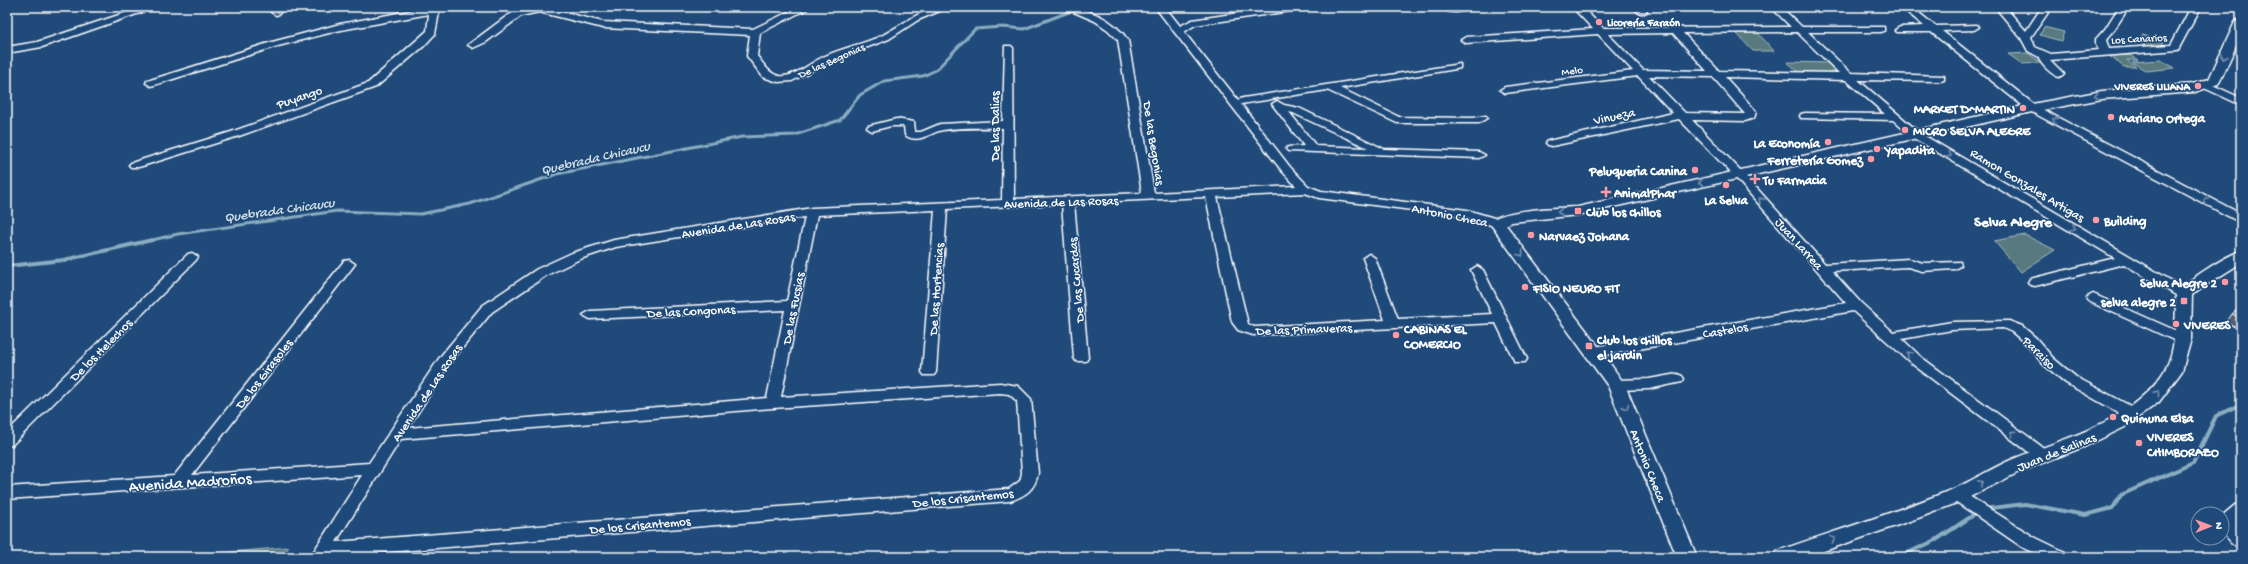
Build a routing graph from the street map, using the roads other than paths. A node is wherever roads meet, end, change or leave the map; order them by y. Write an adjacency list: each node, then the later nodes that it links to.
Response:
1 (152, 7): 34 (street)
2 (642, 7): 3 (street)
3 (646, 7)
4 (806, 7): 29 (street)
5 (944, 7): 29 (street, De las Begonias)
6 (1068, 7): 68 (street, De las Begonias)
7 (1160, 7): 27 (street, Antonio Checa)
8 (1298, 7): 17 (street)
9 (1469, 7): 19 (street)
10 (1577, 7): 28 (street, Juan Larrea)
11 (1776, 7): 22 (street, Ramon Gonzales Artigas)
12 (1906, 7): 24 (street)
13 (2000, 7): 30 (street)
14 (2047, 7): 30 (street)
15 (2124, 7): 35 (street)
16 (2196, 7): 35 (street, Los Canarios)
17 (1284, 8): 27 (street)
18 (435, 9): 43 (street); 64 (street, Puyango)
19 (1448, 9)
20 (2241, 22): 44 (street, one-way to 44)
21 (1974, 28): 24 (street)
22 (1800, 29): 23 (street); 25 (street); 41 (street, Ramon Gonzales Artigas)
23 (1881, 29)
24 (1932, 29): 26 (street); 51 (street)
25 (1674, 30): 28 (street); 40 (street)
26 (1900, 30)
27 (1178, 31): 60 (street, Antonio Checa)
28 (1601, 31): 31 (street); 38 (street, Juan Larrea)
29 (755, 32): 32 (street)
30 (2026, 37): 36 (street)
31 (1466, 40)
32 (473, 46)
33 (1008, 48): 56 (street, De las Dalias)
34 (7, 50)
35 (2106, 52): 36 (street)
36 (2044, 56): 39 (street)
37 (1456, 66): 45 (street)
38 (1641, 74): 40 (street, Melo); 46 (street, Melo); 52 (street, Juan Larrea)
39 (2059, 74)
40 (1718, 75): 41 (street, Melo); 52 (street, Vinueza)
41 (1848, 76): 42 (street, Melo); 54 (street, Ramon Gonzales Artigas)
42 (1940, 78)
43 (151, 83)
44 (2206, 85): 49 (street); 51 (street, one-way to 51)
45 (1329, 86): 47 (street); 55 (street)
46 (1505, 90)
47 (1270, 96): 48 (street); 50 (street)
48 (1243, 101)
49 (2241, 102)
50 (1280, 108): 61 (street); 62 (street)
51 (2032, 108): 58 (street); 73 (street, one-way to 51)
52 (1681, 115): 59 (street, Vinueza); 65 (street, Juan Larrea)
53 (1805, 116): 54 (street)
54 (1893, 116): 58 (street, Ramon Gonzales Artigas)
55 (1482, 118)
56 (1008, 124): 57 (street); 70 (street, De las Dalias)
57 (872, 128)
58 (1916, 135): 65 (street); 84 (street, Ramon Gonzales Artigas, one-way to 84)
59 (1552, 143)
60 (1268, 147): 61 (street); 66 (street, Antonio Checa)
61 (1313, 150): 62 (street)
62 (1383, 151): 63 (street)
63 (1479, 155)
64 (135, 165)
65 (1739, 174): 74 (street, one-way to 74); 81 (street, Juan Larrea, one-way to 65)
66 (1306, 189): 67 (street, Avenida de Las Rosas); 74 (street, Antonio Checa)
67 (1211, 195): 68 (street, Avenida de Las Rosas); 90 (street, De las Primaveras)
68 (1149, 197): 69 (street, Avenida de Las Rosas)
69 (1068, 201): 70 (street, Avenida de Las Rosas); 94 (street, De las Cucardas)
70 (1008, 203): 71 (street, Avenida de Las Rosas)
71 (941, 206): 72 (street, Avenida de Las Rosas); 96 (street, De las Hortencias)
72 (812, 212): 86 (street, De las Fucsias); 101 (street, Avenida de Las Rosas)
73 (2241, 218)
74 (1497, 223): 93 (street, Antonio Checa, one-way to 93)
75 (2241, 256): 84 (street)
76 (192, 257): 102 (street, De los Helechos)
77 (1369, 258): 90 (street)
78 (2120, 261): 83 (street)
79 (349, 264): 105 (street, De los Girasoles)
80 (1955, 265): 81 (street)
81 (1822, 268): 87 (street, Juan Larrea)
82 (1477, 270): 89 (street)
83 (2035, 282)
84 (2184, 294): 92 (street, Juan de Salinas)
85 (2093, 298): 92 (street)
86 (793, 305): 88 (street, De las Congonas); 99 (street, De las Fucsias)
87 (1856, 306): 91 (street, Juan Larrea); 93 (street, Castelos)
88 (590, 315)
89 (1501, 318): 90 (street, De las Primaveras); 95 (street)
90 (1393, 324)
91 (1890, 337): 100 (street, Paraiso); 103 (street, Juan Larrea, one-way to 91)
92 (2183, 339): 100 (street, Juan de Salinas, one-way to 92)
93 (1594, 352): 98 (street, Antonio Checa)
94 (1081, 358)
95 (1520, 359)
96 (929, 372)
97 (1676, 379): 98 (street)
98 (1616, 385): 109 (street, Antonio Checa, one-way to 109)
99 (773, 403): 101 (street, De los Crisantemos); 111 (street, De los Crisantemos)
100 (2133, 414): 103 (street, Juan de Salinas)
101 (398, 434): 104 (street, Avenida de Las Rosas)
102 (7, 441)
103 (2044, 456): 107 (street, Juan de Salinas, one-way to 103)
104 (374, 468): 105 (street, Avenida Madroños); 111 (street, Avenida de Las Rosas)
105 (178, 482): 106 (street, Avenida Madroños)
106 (7, 493)
107 (1958, 495): 114 (street, Juan de Salinas, one-way to 107); 115 (street)
108 (2241, 509): 110 (street)
109 (1674, 528): 112 (street); 113 (street)
110 (2241, 543)
111 (321, 554)
112 (1687, 557)
113 (1699, 557)
114 (1784, 557)
115 (2059, 557)

